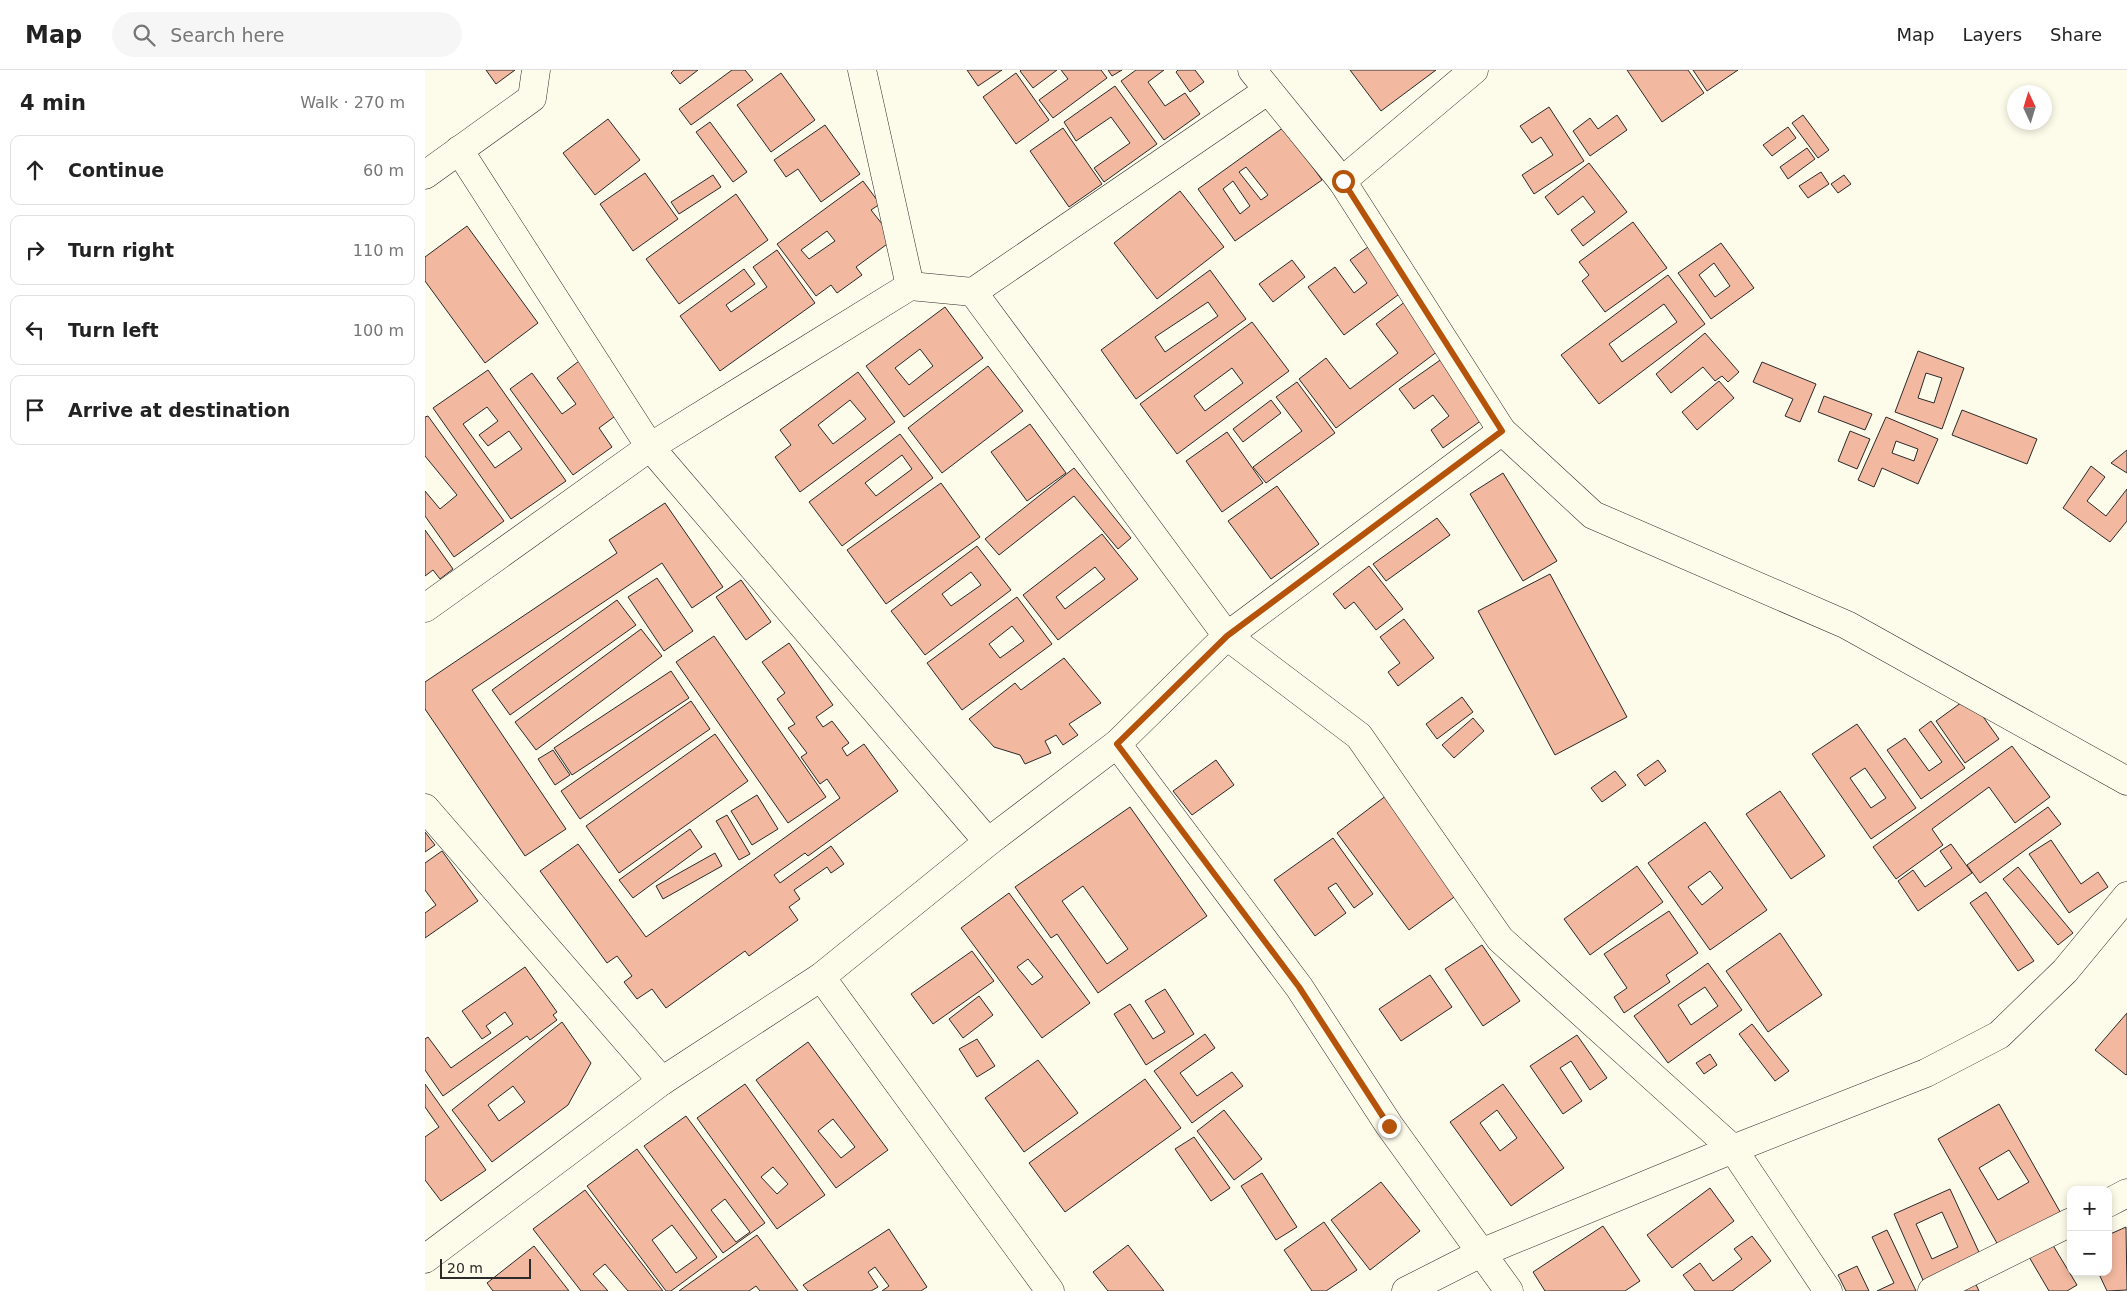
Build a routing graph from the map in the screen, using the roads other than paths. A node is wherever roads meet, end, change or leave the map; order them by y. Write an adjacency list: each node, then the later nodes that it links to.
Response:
1 (536, 70): 5 (street)
2 (862, 70): 8 (street)
3 (1474, 70): 7 (street)
4 (1259, 80): 7 (street); 9 (street)
5 (459, 150): 6 (street); 11 (street)
6 (425, 175)
7 (1343, 181): 10 (street)
8 (910, 286): 9 (street); 11 (street)
9 (973, 292): 13 (street)
10 (1502, 431): 13 (street); 15 (street)
11 (650, 448): 12 (street); 17 (street)
12 (425, 608)
13 (1227, 636): 14 (street); 21 (street)
14 (1117, 744): 17 (street); 25 (street)
15 (2127, 781)
16 (425, 808): 20 (street)
17 (988, 842): 19 (street)
18 (2127, 896): 21 (street)
19 (821, 977): 20 (street); 27 (street)
20 (662, 1081): 26 (street)
21 (1733, 1149): 25 (street); 30 (street)
22 (2127, 1194): 23 (street)
23 (2112, 1201)
24 (2067, 1224): 31 (street)
25 (1481, 1254): 28 (street); 29 (street)
26 (425, 1259)
27 (1050, 1291)
28 (1406, 1291)
29 (1509, 1291)
30 (1828, 1291)
31 (1932, 1291)

